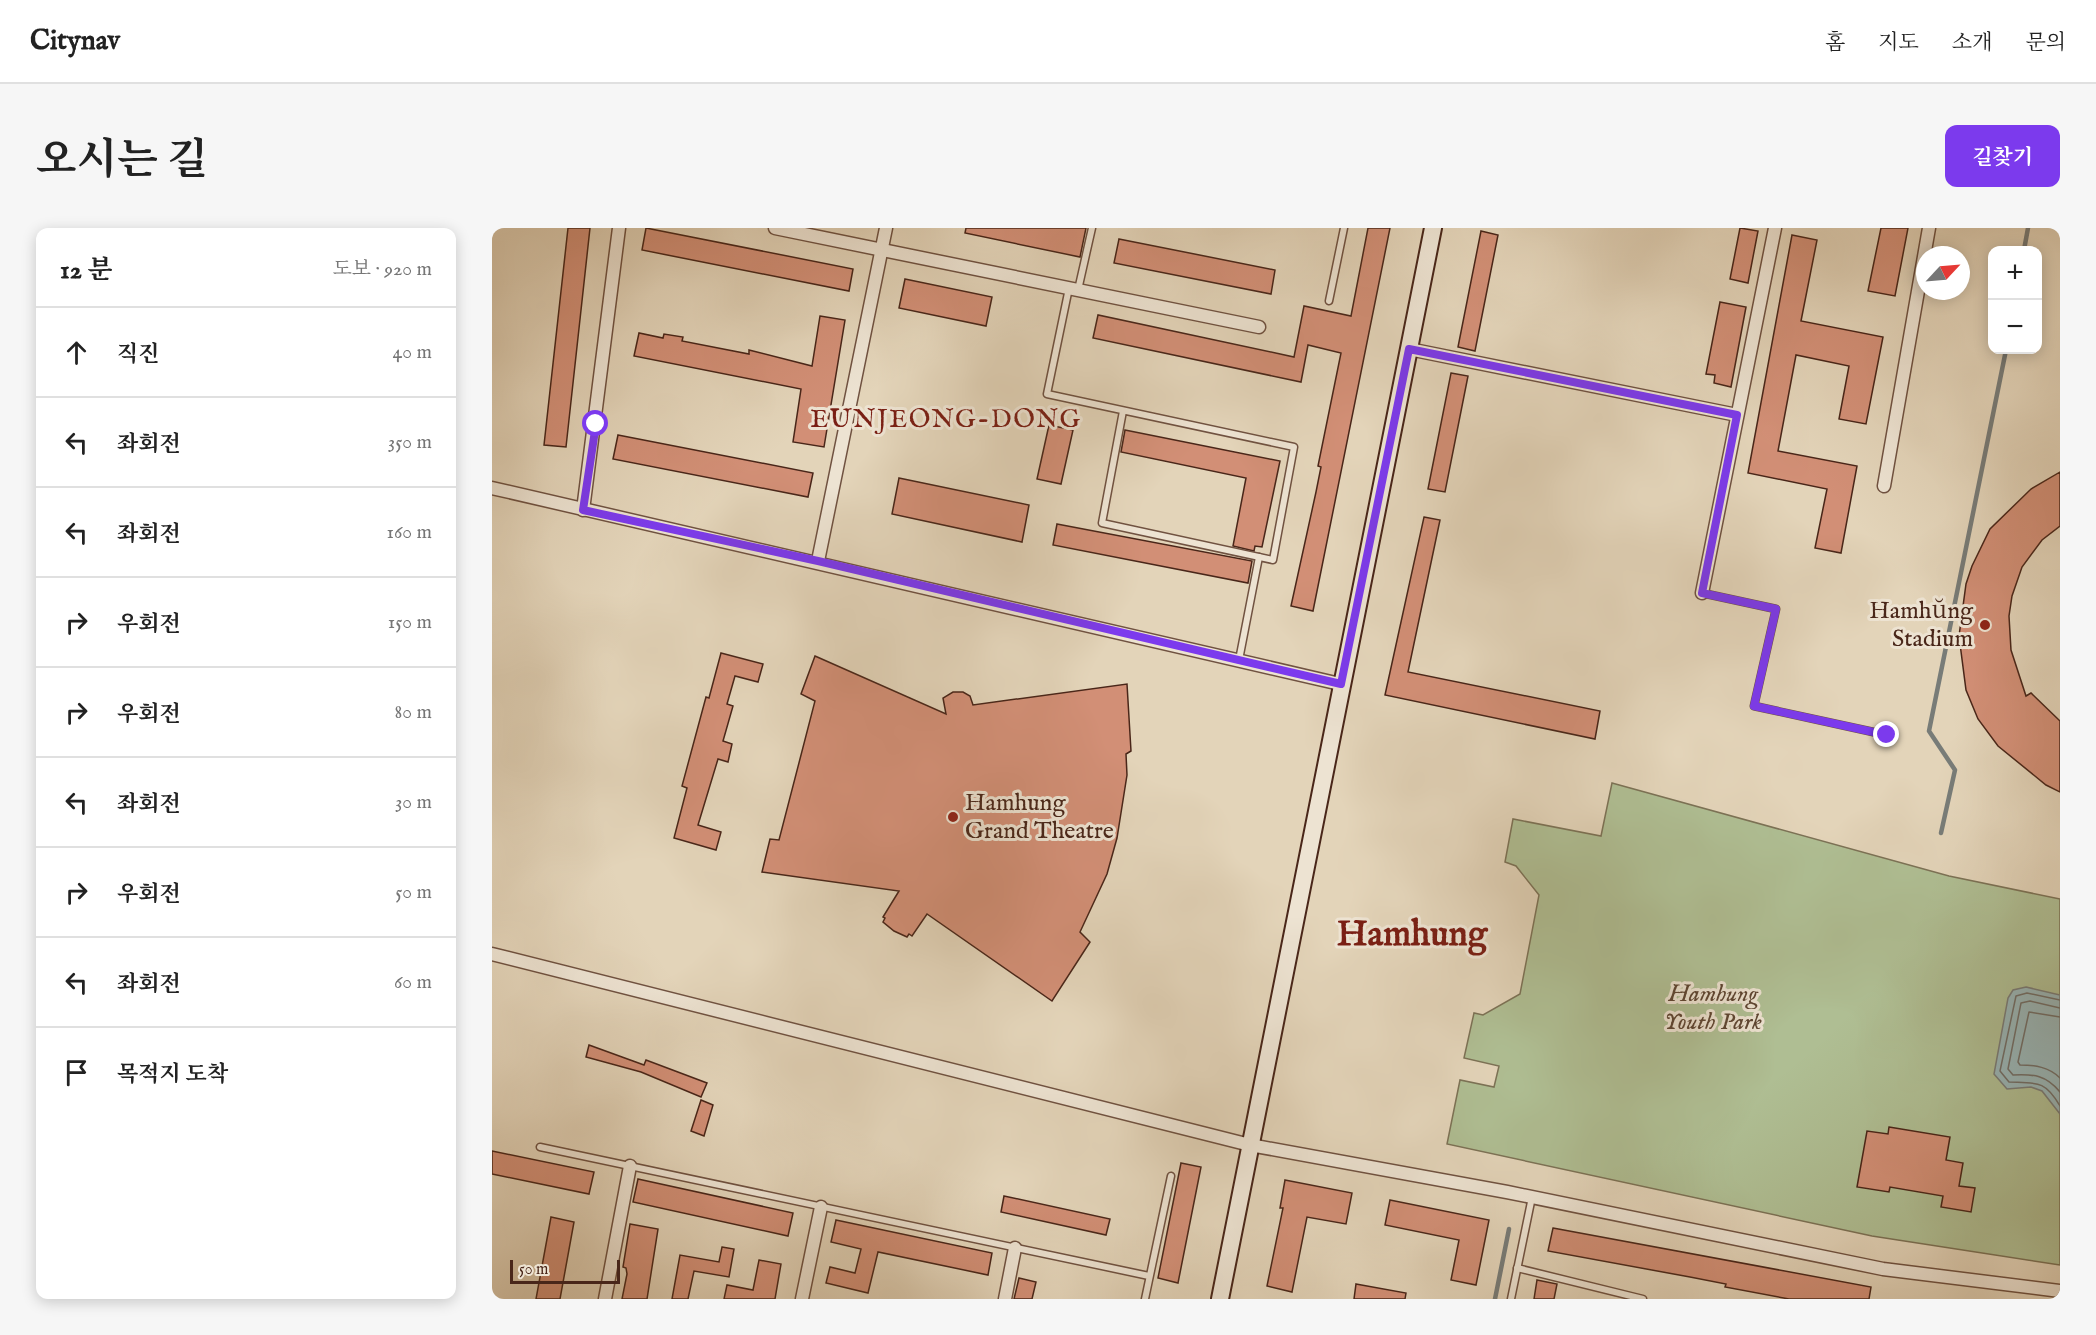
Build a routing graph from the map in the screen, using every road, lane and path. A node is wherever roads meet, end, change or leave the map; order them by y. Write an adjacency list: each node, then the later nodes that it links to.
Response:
1 (619, 228): 18 (street)
2 (775, 228): 9 (street)
3 (885, 228): 9 (street)
4 (1092, 228): 10 (lane)
5 (1344, 228): 11 (lane)
6 (1433, 228): 13 (street)
7 (1775, 228): 15 (street)
8 (1929, 228): 16 (street)
9 (881, 250): 10 (street); 20 (street)
10 (1074, 289): 12 (street); 14 (lane)
11 (1329, 301)
12 (1259, 327)
13 (1409, 349): 15 (street); 23 (street)
14 (1122, 411): 19 (lane); 19 (lane)
15 (1737, 415): 21 (street)
16 (1884, 486)
17 (492, 488): 18 (street)
18 (583, 510): 20 (street)
19 (1260, 557): 22 (lane)
20 (818, 561): 22 (street)
21 (1702, 593): 24 (lane)
22 (1239, 660): 23 (street)
23 (1341, 684): 26 (street)
24 (1887, 735)
25 (492, 954): 26 (street)
26 (1250, 1145): 30 (street); 40 (street)
27 (540, 1147): 28 (lane)
28 (630, 1166): 31 (lane); 36 (street)
29 (1171, 1176): 34 (lane)
30 (1532, 1197): 33 (lane); 35 (street)
31 (821, 1207): 32 (lane); 37 (street)
32 (1015, 1248): 34 (lane); 38 (street)
33 (1517, 1268): 41 (lane); 42 (lane)
34 (1149, 1276): 39 (lane)
35 (2060, 1291)
36 (605, 1299)
37 (802, 1299)
38 (1005, 1299)
39 (1145, 1299)
40 (1220, 1299)
41 (1511, 1299)
42 (1643, 1299)

